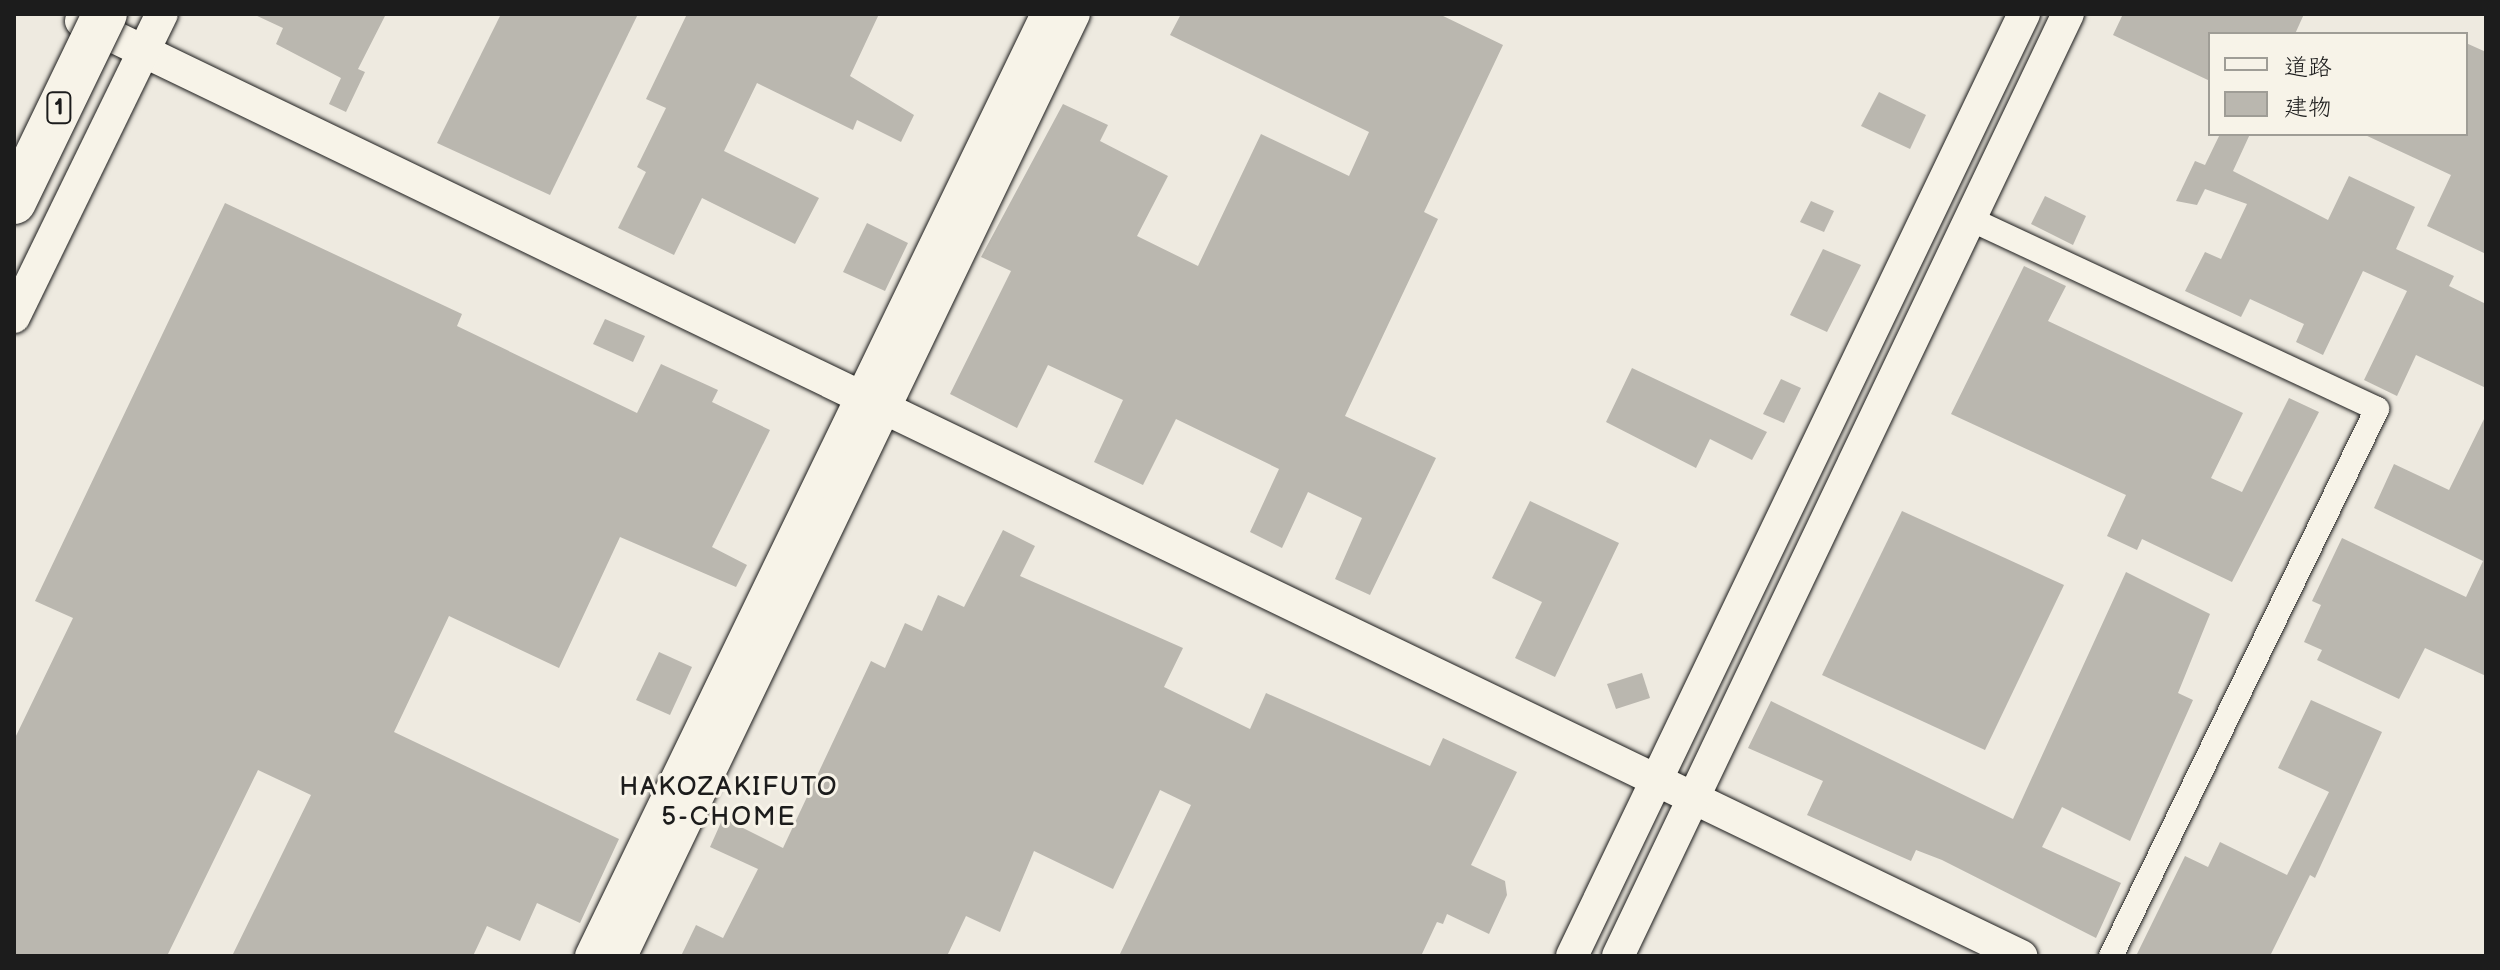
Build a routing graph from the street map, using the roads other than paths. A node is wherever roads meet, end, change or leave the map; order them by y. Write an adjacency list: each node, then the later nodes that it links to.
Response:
1 (162, 14): 7 (street)
2 (1047, 14): 13 (street)
3 (1074, 14): 13 (street)
4 (2024, 14): 14 (street)
5 (2068, 14): 11 (street)
6 (91, 16): 7 (street); 8 (street); 9 (highway, 1); 10 (highway, 1, bridge)
7 (143, 55): 12 (street); 13 (street)
8 (14, 167)
9 (14, 183)
10 (14, 202)
11 (1970, 219): 15 (street); 21 (street)
12 (14, 317)
13 (873, 405): 14 (street); 16 (street); 17 (street)
14 (1655, 782): 15 (street); 18 (street)
15 (1694, 795): 19 (street); 20 (street)
16 (591, 956)
17 (621, 956)
18 (1572, 956)
19 (1618, 956)
20 (2021, 956)
21 (2111, 956)

